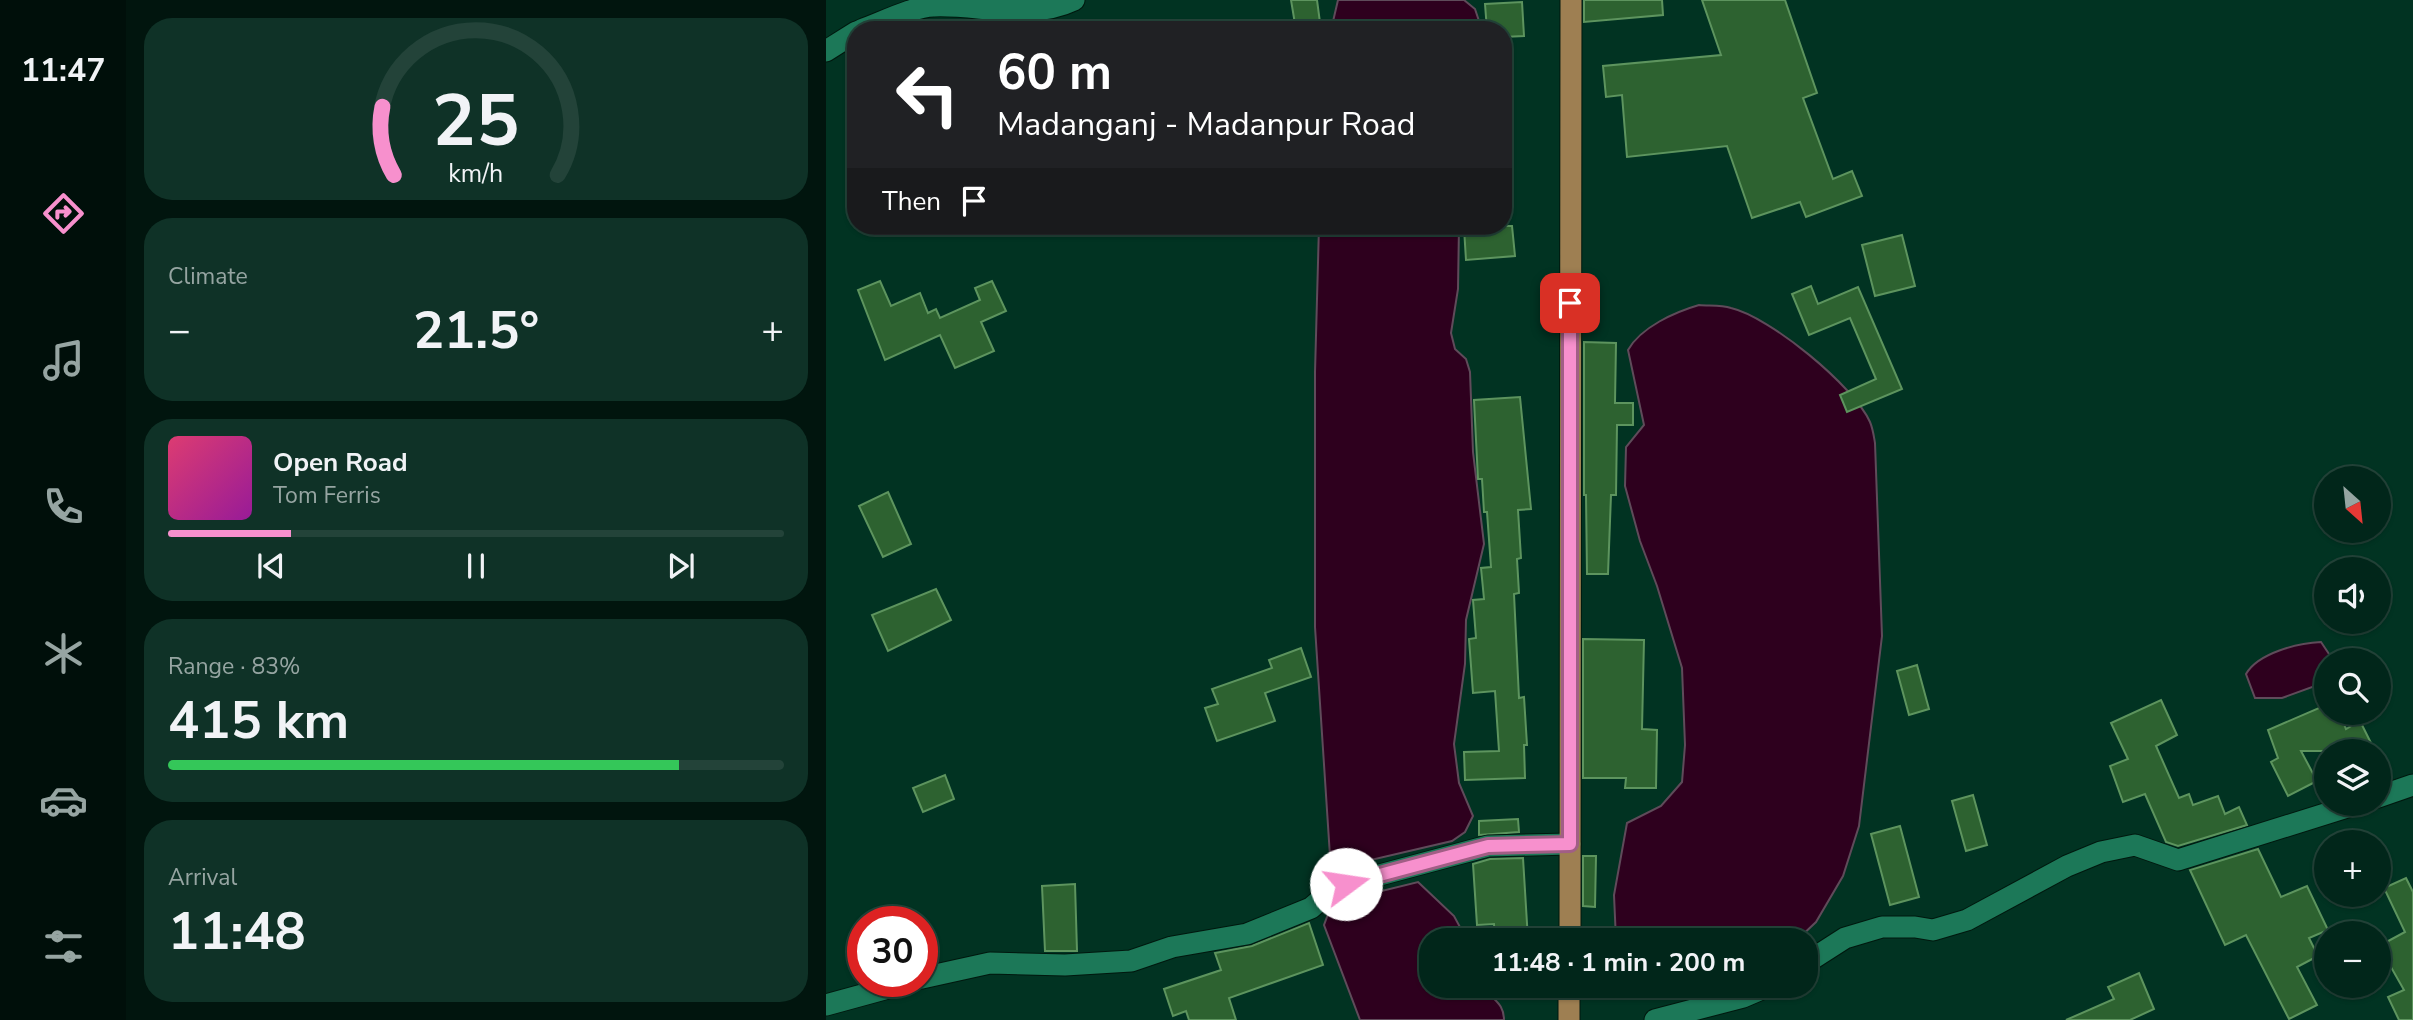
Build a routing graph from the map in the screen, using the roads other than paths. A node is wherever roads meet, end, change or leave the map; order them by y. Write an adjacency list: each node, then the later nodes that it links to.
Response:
1 (1074, 0): 3 (street)
2 (1571, 0): 9 (main road)
3 (887, 21)
4 (847, 38): 5 (street)
5 (826, 51)
6 (2413, 785): 7 (street)
7 (2391, 793)
8 (2318, 816): 11 (street)
9 (1570, 844): 10 (main road); 12 (street)
10 (1570, 928)
11 (1818, 955)
12 (938, 974)
13 (855, 997): 16 (street)
14 (1569, 998): 17 (main road)
15 (1739, 998): 18 (street)
16 (826, 1005)
17 (1569, 1020)
18 (1656, 1020)

